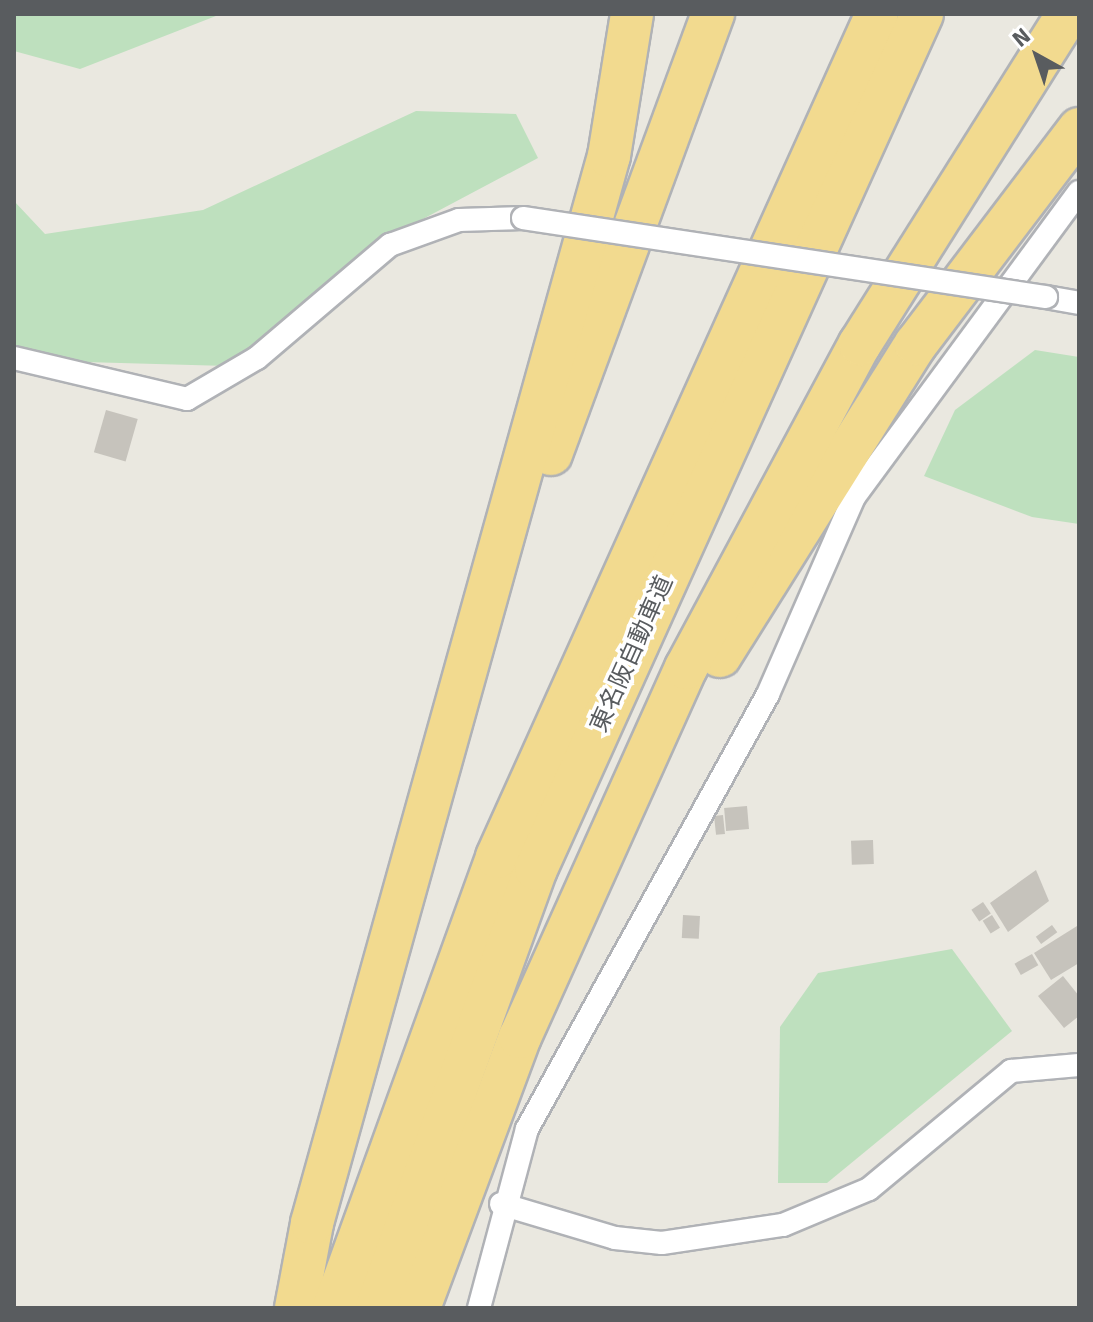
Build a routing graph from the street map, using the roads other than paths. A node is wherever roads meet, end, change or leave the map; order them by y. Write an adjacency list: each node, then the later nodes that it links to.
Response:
1 (632, 14): 10 (highway)
2 (713, 14): 10 (highway)
3 (877, 14): 15 (highway, 東名阪自動車道)
4 (922, 14): 16 (highway, 東名阪自動車道)
5 (1068, 14): 11 (highway)
6 (1079, 129): 11 (highway)
7 (1079, 192): 13 (street)
8 (1079, 303): 9 (street, bridge)
9 (14, 358)
10 (481, 635): 14 (highway)
11 (600, 850): 17 (highway)
12 (1079, 1065): 13 (street)
13 (501, 1204): 18 (street)
14 (296, 1308)
15 (334, 1308)
16 (377, 1308)
17 (419, 1308)
18 (479, 1308)

